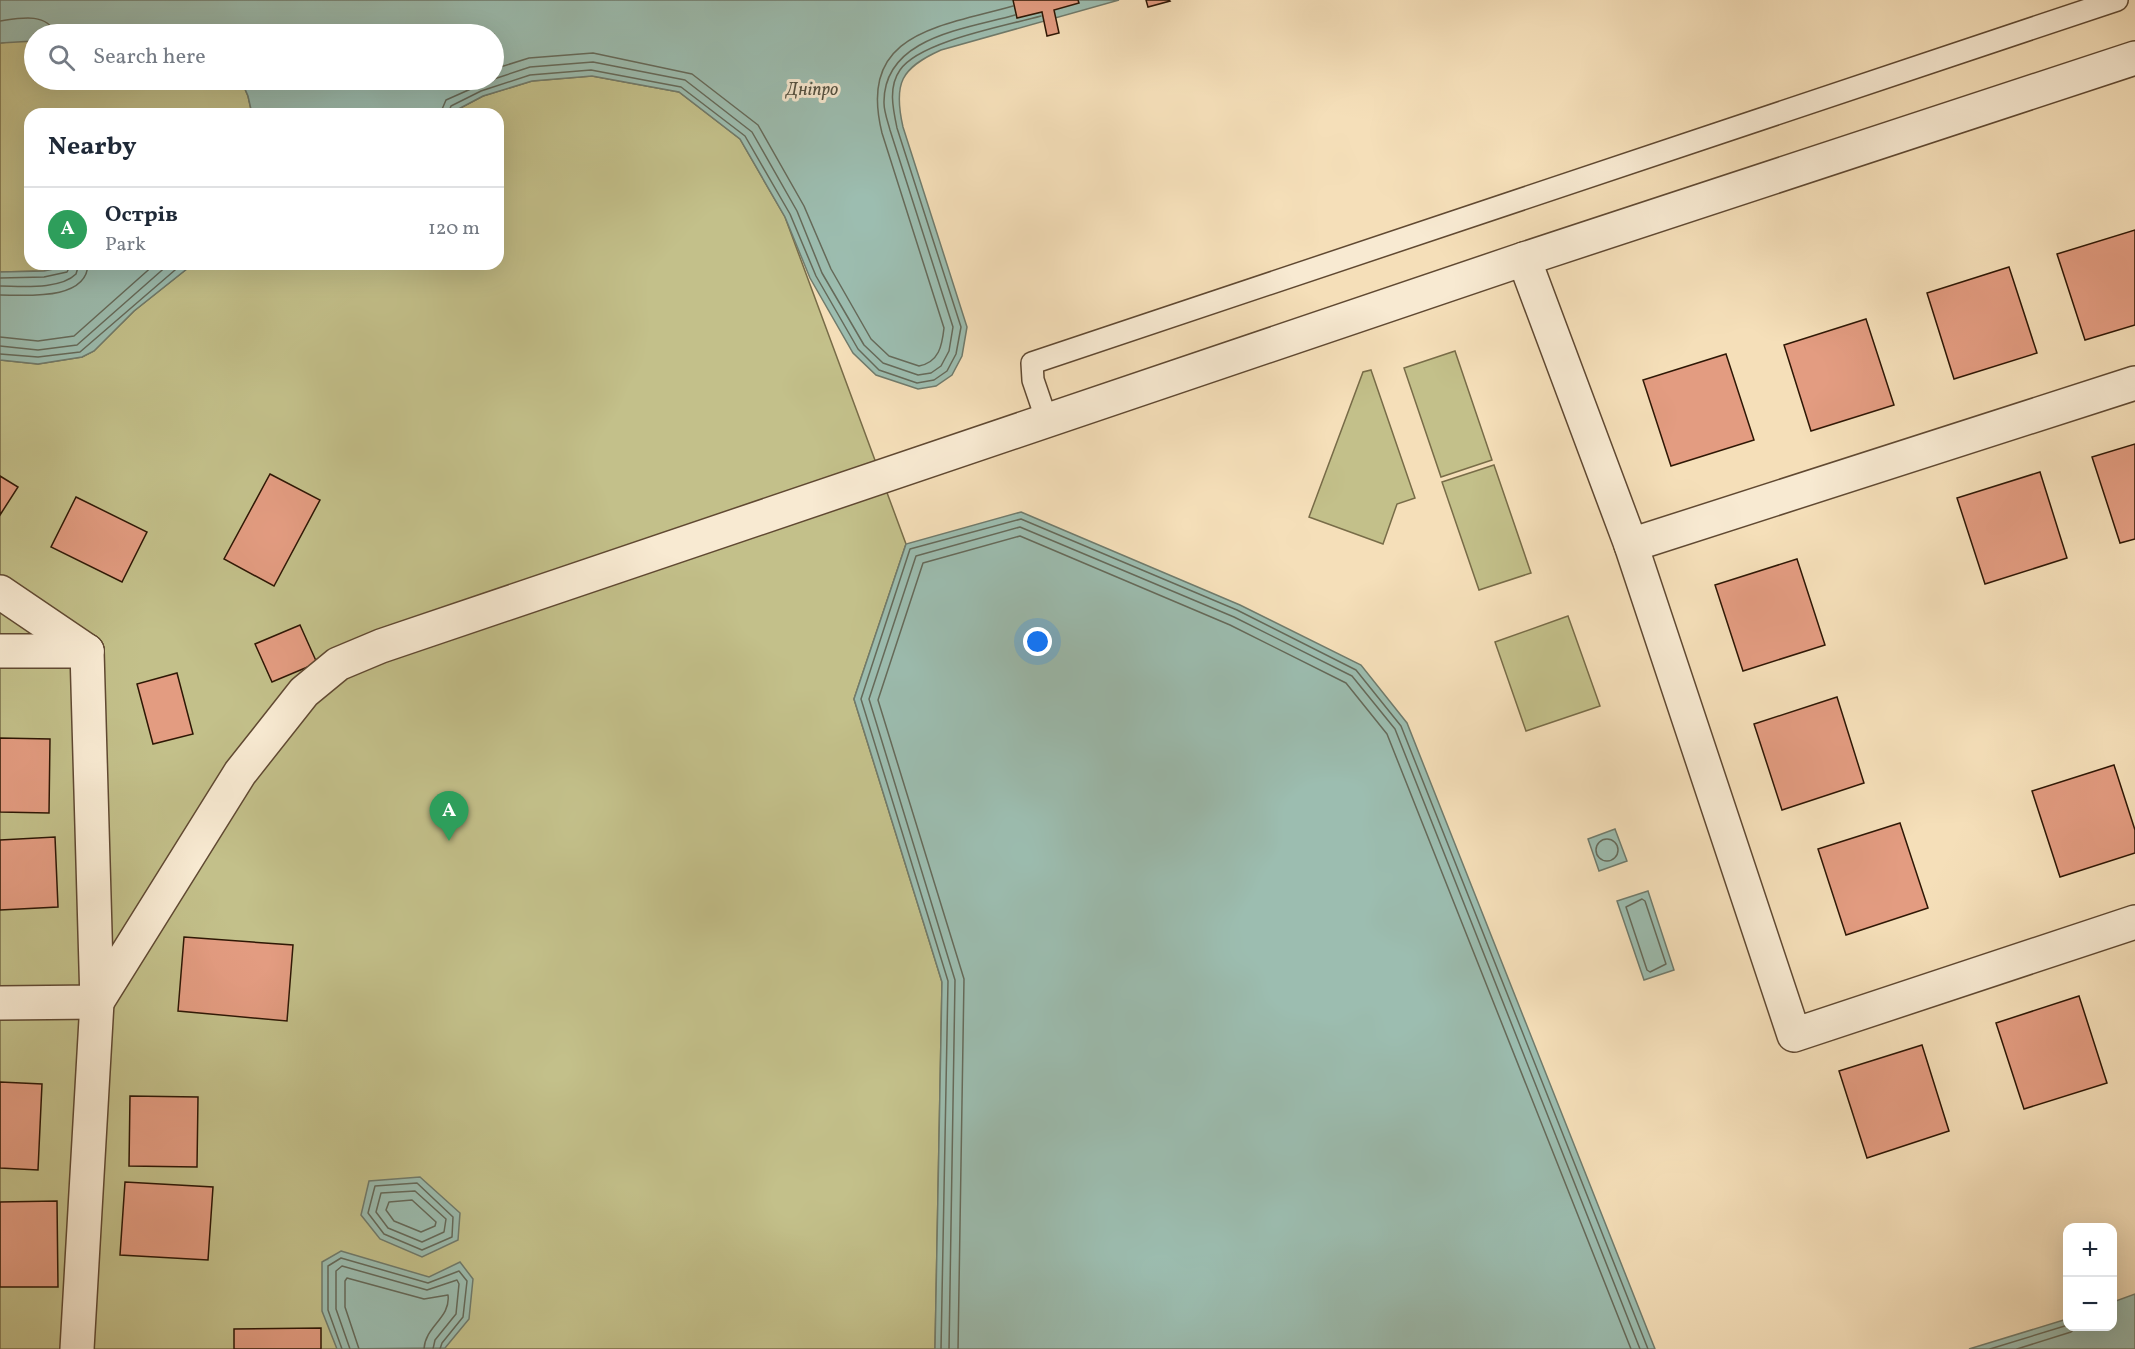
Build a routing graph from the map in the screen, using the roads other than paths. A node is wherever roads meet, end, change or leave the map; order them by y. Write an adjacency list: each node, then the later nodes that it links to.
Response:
1 (2117, 0): 5 (lane)
2 (2135, 58): 3 (street)
3 (1524, 259): 5 (street); 6 (street)
4 (2135, 384): 6 (street)
5 (1047, 421): 11 (street)
6 (1631, 545): 10 (street)
7 (0, 592): 9 (street)
8 (0, 651): 9 (street)
9 (87, 651): 11 (street)
10 (2135, 922)
11 (97, 1002): 12 (street); 13 (street)
12 (0, 1003)
13 (77, 1349)

